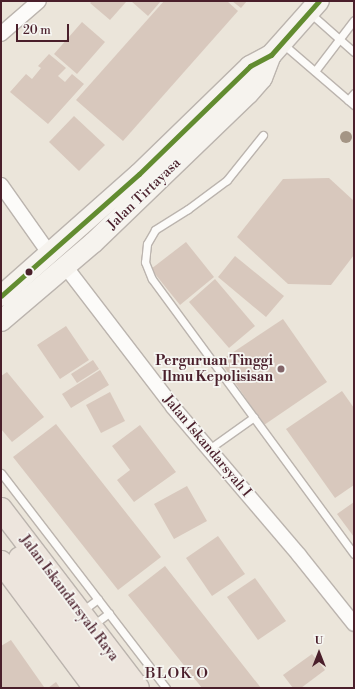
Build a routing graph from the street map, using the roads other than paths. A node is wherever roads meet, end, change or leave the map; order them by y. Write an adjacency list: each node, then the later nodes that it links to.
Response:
1 (39, 1): 4 (street)
2 (314, 7): 5 (lane); 6 (main road, Jalan Tirtayasa)
3 (354, 20): 5 (lane)
4 (1, 34)
5 (339, 39): 7 (lane); 8 (lane)
6 (277, 49): 8 (lane); 13 (main road, Jalan Tirtayasa); 14 (main road, Jalan Tirtayasa)
7 (354, 52)
8 (315, 71): 10 (lane)
9 (354, 93): 10 (lane)
10 (351, 102)
11 (263, 135): 17 (lane)
12 (1, 185): 13 (street)
13 (49, 253): 15 (main road, Jalan Tirtayasa)
14 (65, 266): 16 (main road, Jalan Tirtayasa); 18 (street, Jalan Iskandarsyah I)
15 (1, 296)
16 (1, 321)
17 (254, 416): 18 (lane); 22 (lane)
18 (209, 450): 27 (street, Jalan Iskandarsyah I)
19 (1, 473): 24 (lane)
20 (1, 509): 26 (main road, Jalan Iskandarsyah Raya)
21 (1, 534): 29 (main road)
22 (354, 554)
23 (1, 562): 28 (main road)
24 (98, 599): 25 (lane); 26 (lane)
25 (109, 613): 26 (lane); 31 (lane)
26 (85, 619): 30 (main road, Jalan Iskandarsyah Raya)
27 (354, 624)
28 (95, 688)
29 (117, 688)
30 (138, 688)
31 (166, 688)

